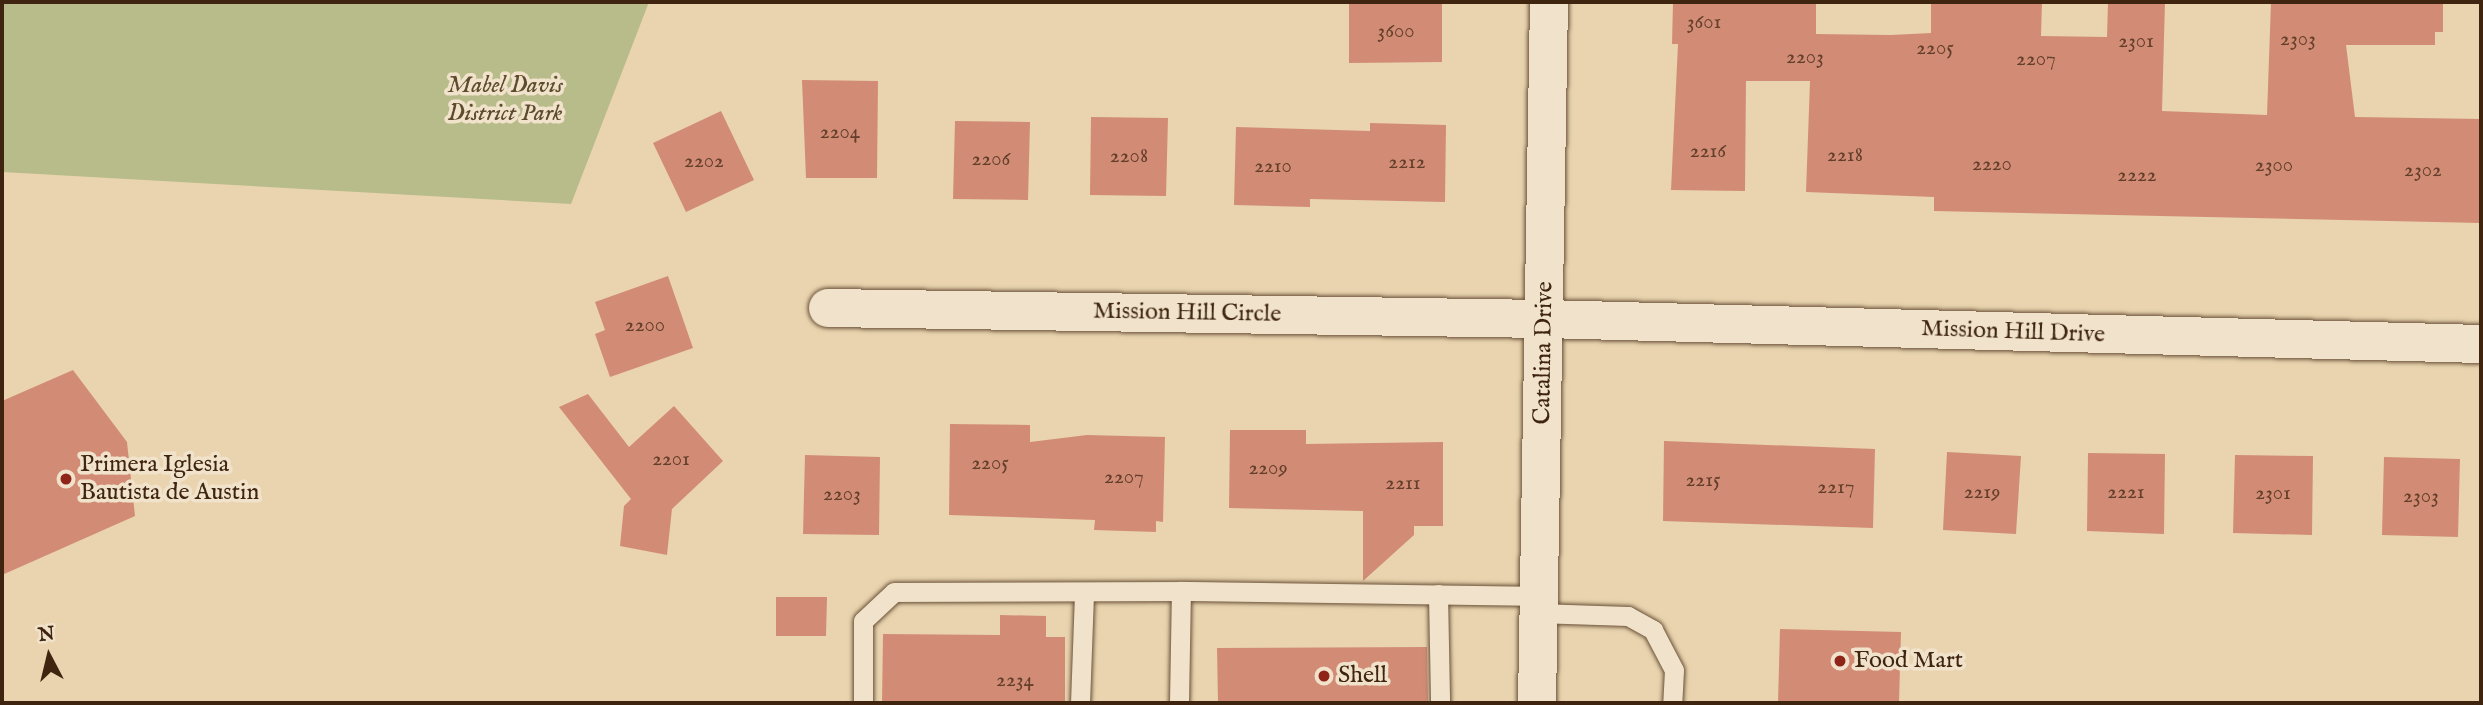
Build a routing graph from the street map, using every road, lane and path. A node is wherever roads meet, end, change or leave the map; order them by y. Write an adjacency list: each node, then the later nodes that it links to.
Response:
1 (1549, 2): 3 (street, Catalina Drive)
2 (828, 308): 3 (street, Mission Hill Circle)
3 (1545, 319): 4 (street, Mission Hill Drive); 8 (street, Catalina Drive)
4 (2481, 344)
5 (1181, 591): 6 (lane); 7 (lane); 11 (lane)
6 (1438, 594): 8 (lane); 12 (lane)
7 (1084, 595): 9 (lane); 10 (lane)
8 (1537, 604): 13 (street, Catalina Drive); 14 (lane)
9 (863, 703)
10 (1080, 703)
11 (1180, 703)
12 (1440, 703)
13 (1537, 703)
14 (1672, 703)

